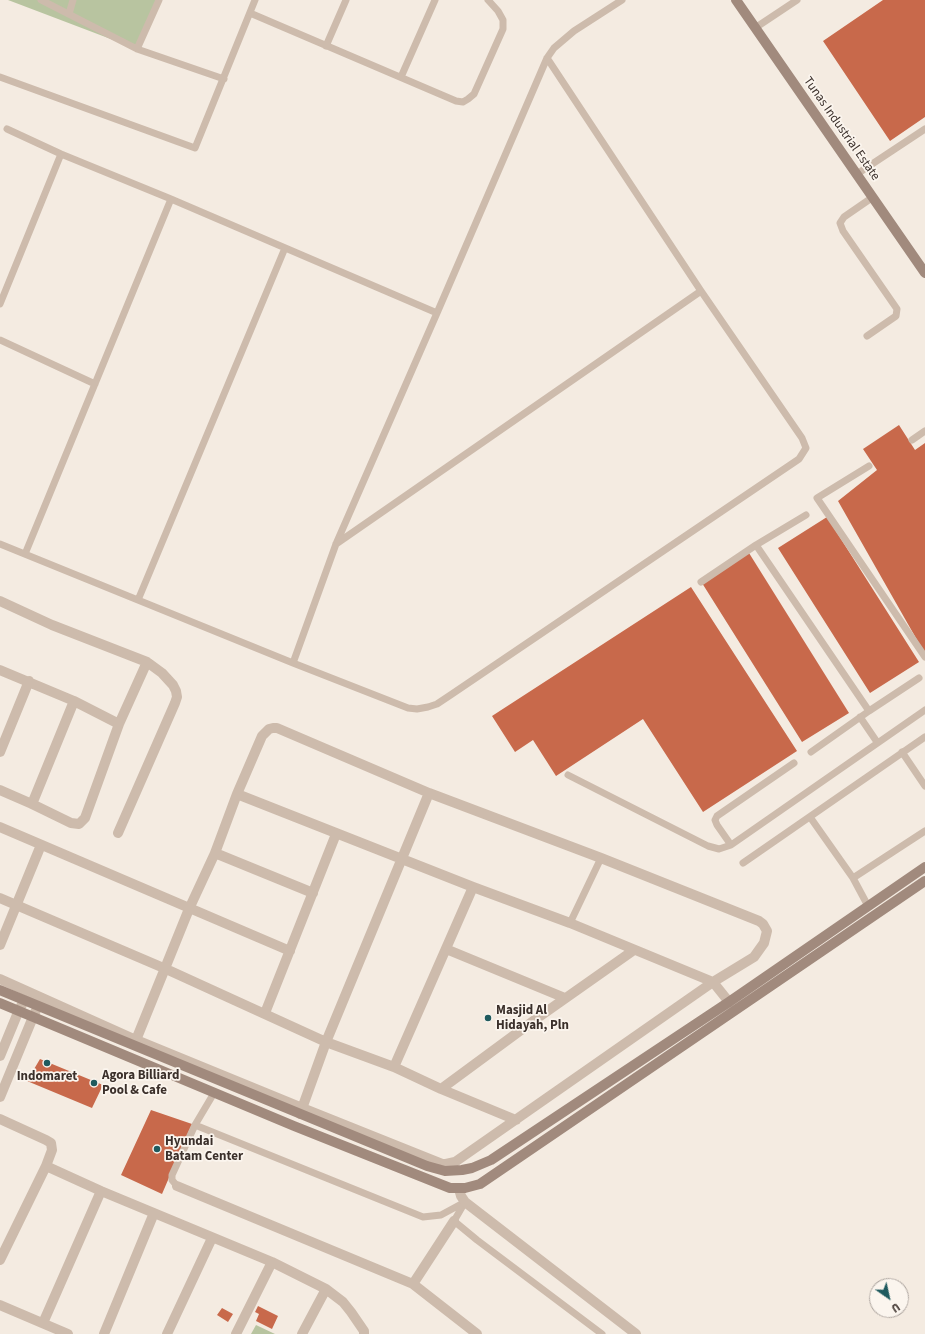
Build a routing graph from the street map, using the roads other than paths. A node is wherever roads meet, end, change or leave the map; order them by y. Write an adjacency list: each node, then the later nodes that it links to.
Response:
1 (41, 0): 12 (lane)
2 (73, 0): 12 (lane)
3 (159, 0): 15 (lane)
4 (256, 0): 11 (lane)
5 (346, 0): 14 (lane)
6 (435, 0): 18 (lane)
7 (488, 0): 18 (lane)
8 (622, 0): 16 (lane)
9 (736, 0): 13 (main road, Tunas Industrial Estate)
10 (796, 0): 13 (lane)
11 (250, 13): 14 (lane); 19 (lane)
12 (69, 14): 15 (lane)
13 (755, 28): 23 (main road, Tunas Industrial Estate)
14 (326, 46): 18 (lane)
15 (137, 49): 19 (lane)
16 (547, 58): 28 (lane); 30 (lane)
17 (0, 77): 19 (lane)
18 (401, 77)
19 (224, 79)
20 (7, 129): 22 (lane)
21 (925, 129): 23 (lane)
22 (61, 154): 25 (lane); 29 (lane)
23 (857, 174): 24 (main road, Tunas Industrial Estate)
24 (873, 197): 27 (main road, Tunas Industrial Estate); 31 (lane)
25 (171, 199): 26 (lane); 33 (lane)
26 (285, 248): 30 (lane); 43 (lane)
27 (925, 273)
28 (701, 292): 39 (lane); 47 (lane)
29 (0, 304)
30 (437, 313): 39 (lane)
31 (867, 336)
32 (0, 340): 33 (lane)
33 (95, 384): 41 (lane)
34 (925, 431): 35 (lane)
35 (912, 440)
36 (869, 466): 45 (lane)
37 (806, 515): 40 (lane)
38 (0, 544): 41 (lane)
39 (336, 544): 47 (lane)
40 (756, 546): 42 (lane); 53 (lane)
41 (25, 554): 43 (lane)
42 (701, 582)
43 (138, 600): 47 (lane)
44 (0, 601): 46 (street)
45 (925, 657)
46 (147, 662): 55 (street); 71 (street)
47 (293, 663)
48 (0, 670): 50 (street)
49 (918, 678): 53 (lane)
50 (29, 681): 51 (street); 58 (street)
51 (74, 701): 55 (street); 67 (street)
52 (925, 710): 57 (lane)
53 (869, 711): 54 (lane)
54 (860, 717): 57 (lane); 59 (lane)
55 (119, 724): 67 (street)
56 (925, 737): 60 (lane)
57 (878, 742): 74 (lane)
58 (0, 752)
59 (811, 752)
60 (902, 752): 63 (lane); 68 (lane)
61 (794, 763): 74 (lane)
62 (568, 775): 74 (lane)
63 (925, 786)
64 (0, 790): 67 (street)
65 (429, 793): 66 (street); 76 (street); 77 (street)
66 (237, 794): 72 (street); 75 (street)
67 (32, 804)
68 (810, 817): 78 (lane); 80 (lane)
69 (0, 827): 73 (street)
70 (925, 831): 80 (lane)
71 (118, 833)
72 (336, 834): 77 (street); 83 (street)
73 (41, 845): 85 (street); 87 (street)
74 (731, 845)
75 (215, 853): 83 (street); 87 (street)
76 (601, 858): 88 (lane); 95 (street)
77 (403, 860): 82 (street); 105 (street)
78 (743, 863)
79 (925, 866): 86 (main road)
80 (854, 878): 86 (lane)
81 (925, 881): 107 (main road)
82 (473, 887): 88 (street); 90 (street)
83 (313, 893): 92 (street)
84 (0, 898): 85 (street)
85 (17, 905): 89 (street); 93 (street)
86 (868, 906): 98 (main road)
87 (189, 909): 92 (street); 93 (street)
88 (570, 923): 91 (street)
89 (0, 945)
90 (446, 949): 97 (street); 109 (street)
91 (634, 950): 95 (street); 97 (street)
92 (290, 951): 102 (street)
93 (166, 969): 102 (street); 104 (street)
94 (0, 979): 104 (street)
95 (713, 982): 98 (street); 115 (street)
96 (0, 990): 100 (main road)
97 (565, 998): 110 (street)
98 (729, 1002): 106 (main road)
99 (0, 1003): 100 (main road)
100 (22, 1005): 101 (main road); 103 (main road); 108 (street)
101 (38, 1006): 103 (street); 113 (main road)
102 (265, 1014): 105 (street)
103 (33, 1017): 111 (main road); 112 (street)
104 (136, 1040): 113 (street)
105 (326, 1042): 109 (street); 113 (street)
106 (664, 1045): 107 (main road); 113 (main road)
107 (670, 1054): 119 (main road)
108 (0, 1056)
109 (394, 1067): 110 (street)
110 (441, 1089): 115 (street)
111 (214, 1093): 116 (lane); 119 (main road)
112 (0, 1097)
113 (301, 1111): 115 (street)
114 (0, 1119): 117 (street)
115 (516, 1120)
116 (195, 1125): 118 (lane); 121 (lane)
117 (46, 1166): 120 (street); 125 (street)
118 (177, 1186): 127 (street)
119 (459, 1189): 121 (street)
120 (102, 1191): 122 (street); 130 (street)
121 (465, 1202): 123 (lane); 139 (street)
122 (154, 1213): 124 (street); 132 (street)
123 (454, 1221): 127 (street); 138 (lane)
124 (212, 1238): 126 (street); 133 (street)
125 (0, 1260)
126 (272, 1262): 128 (street); 134 (street)
127 (412, 1284): 137 (street)
128 (326, 1289): 135 (street); 136 (street)
129 (0, 1304): 130 (street)
130 (43, 1323): 131 (street)
131 (68, 1334)
132 (104, 1334)
133 (167, 1334)
134 (236, 1334)
135 (302, 1334)
136 (364, 1334)
137 (477, 1334)
138 (602, 1334)
139 (636, 1334)

